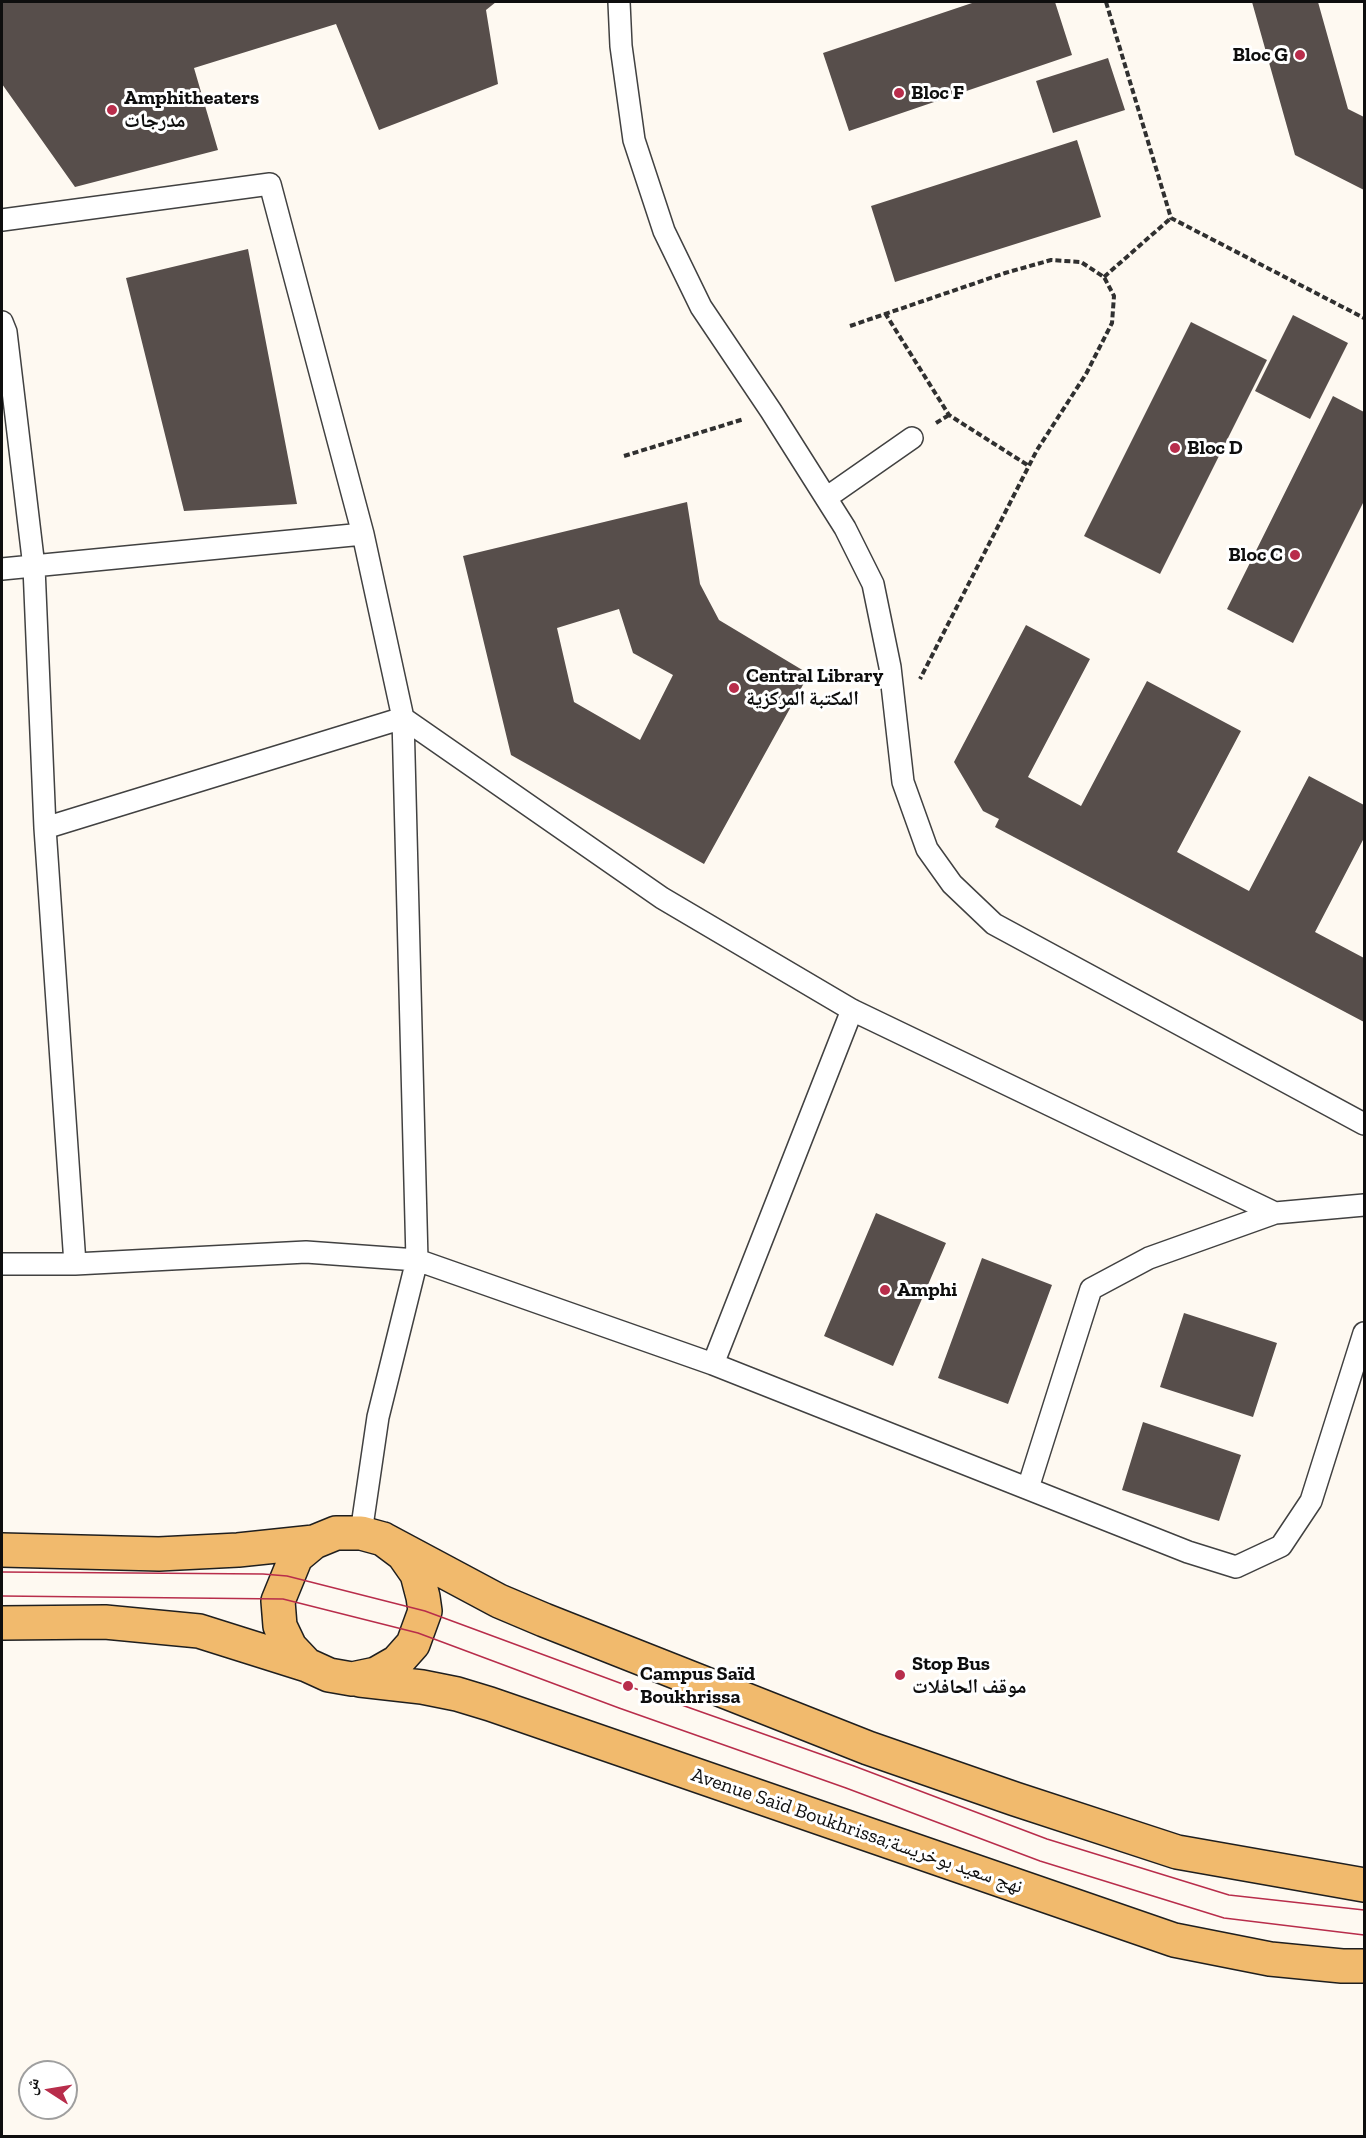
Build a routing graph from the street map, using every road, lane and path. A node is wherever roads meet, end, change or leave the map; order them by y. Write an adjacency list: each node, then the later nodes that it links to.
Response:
1 (619, 2): 10 (lane)
2 (1106, 2): 3 (path)
3 (1170, 218): 5 (path); 7 (path)
4 (2, 220): 15 (lane)
5 (1104, 277): 6 (path); 13 (path)
6 (885, 314): 9 (path); 13 (path)
7 (1365, 318)
8 (2, 322): 16 (lane)
9 (850, 327)
10 (771, 411): 12 (path); 14 (lane)
11 (912, 438): 14 (lane)
12 (624, 456)
13 (1029, 466): 19 (path)
14 (826, 498): 19 (lane)
15 (363, 534): 16 (lane); 18 (lane)
16 (34, 567): 17 (lane); 20 (lane)
17 (2, 569)
18 (403, 718): 20 (lane); 21 (lane); 25 (lane)
19 (897, 724): 22 (lane)
20 (45, 828): 27 (lane)
21 (852, 1010): 24 (lane); 29 (lane)
22 (1365, 1124)
23 (1365, 1205): 24 (lane)
24 (1275, 1213): 30 (lane)
25 (417, 1260): 27 (lane); 29 (lane); 31 (lane)
26 (2, 1264): 27 (lane)
27 (75, 1264)
28 (1365, 1333): 30 (lane)
29 (713, 1364): 30 (lane)
30 (1028, 1488)
31 (372, 1536): 32 (main road); 36 (main road); 37 (main road)
32 (314, 1542): 33 (main road); 35 (main road)
33 (2, 1550)
34 (2, 1623): 35 (main road)
35 (307, 1665): 36 (main road)
36 (352, 1679): 38 (main road, Avenue Saïd Boukhrissa;نهج سعيد بوخريسة)
37 (1365, 1885)
38 (1365, 1966)

